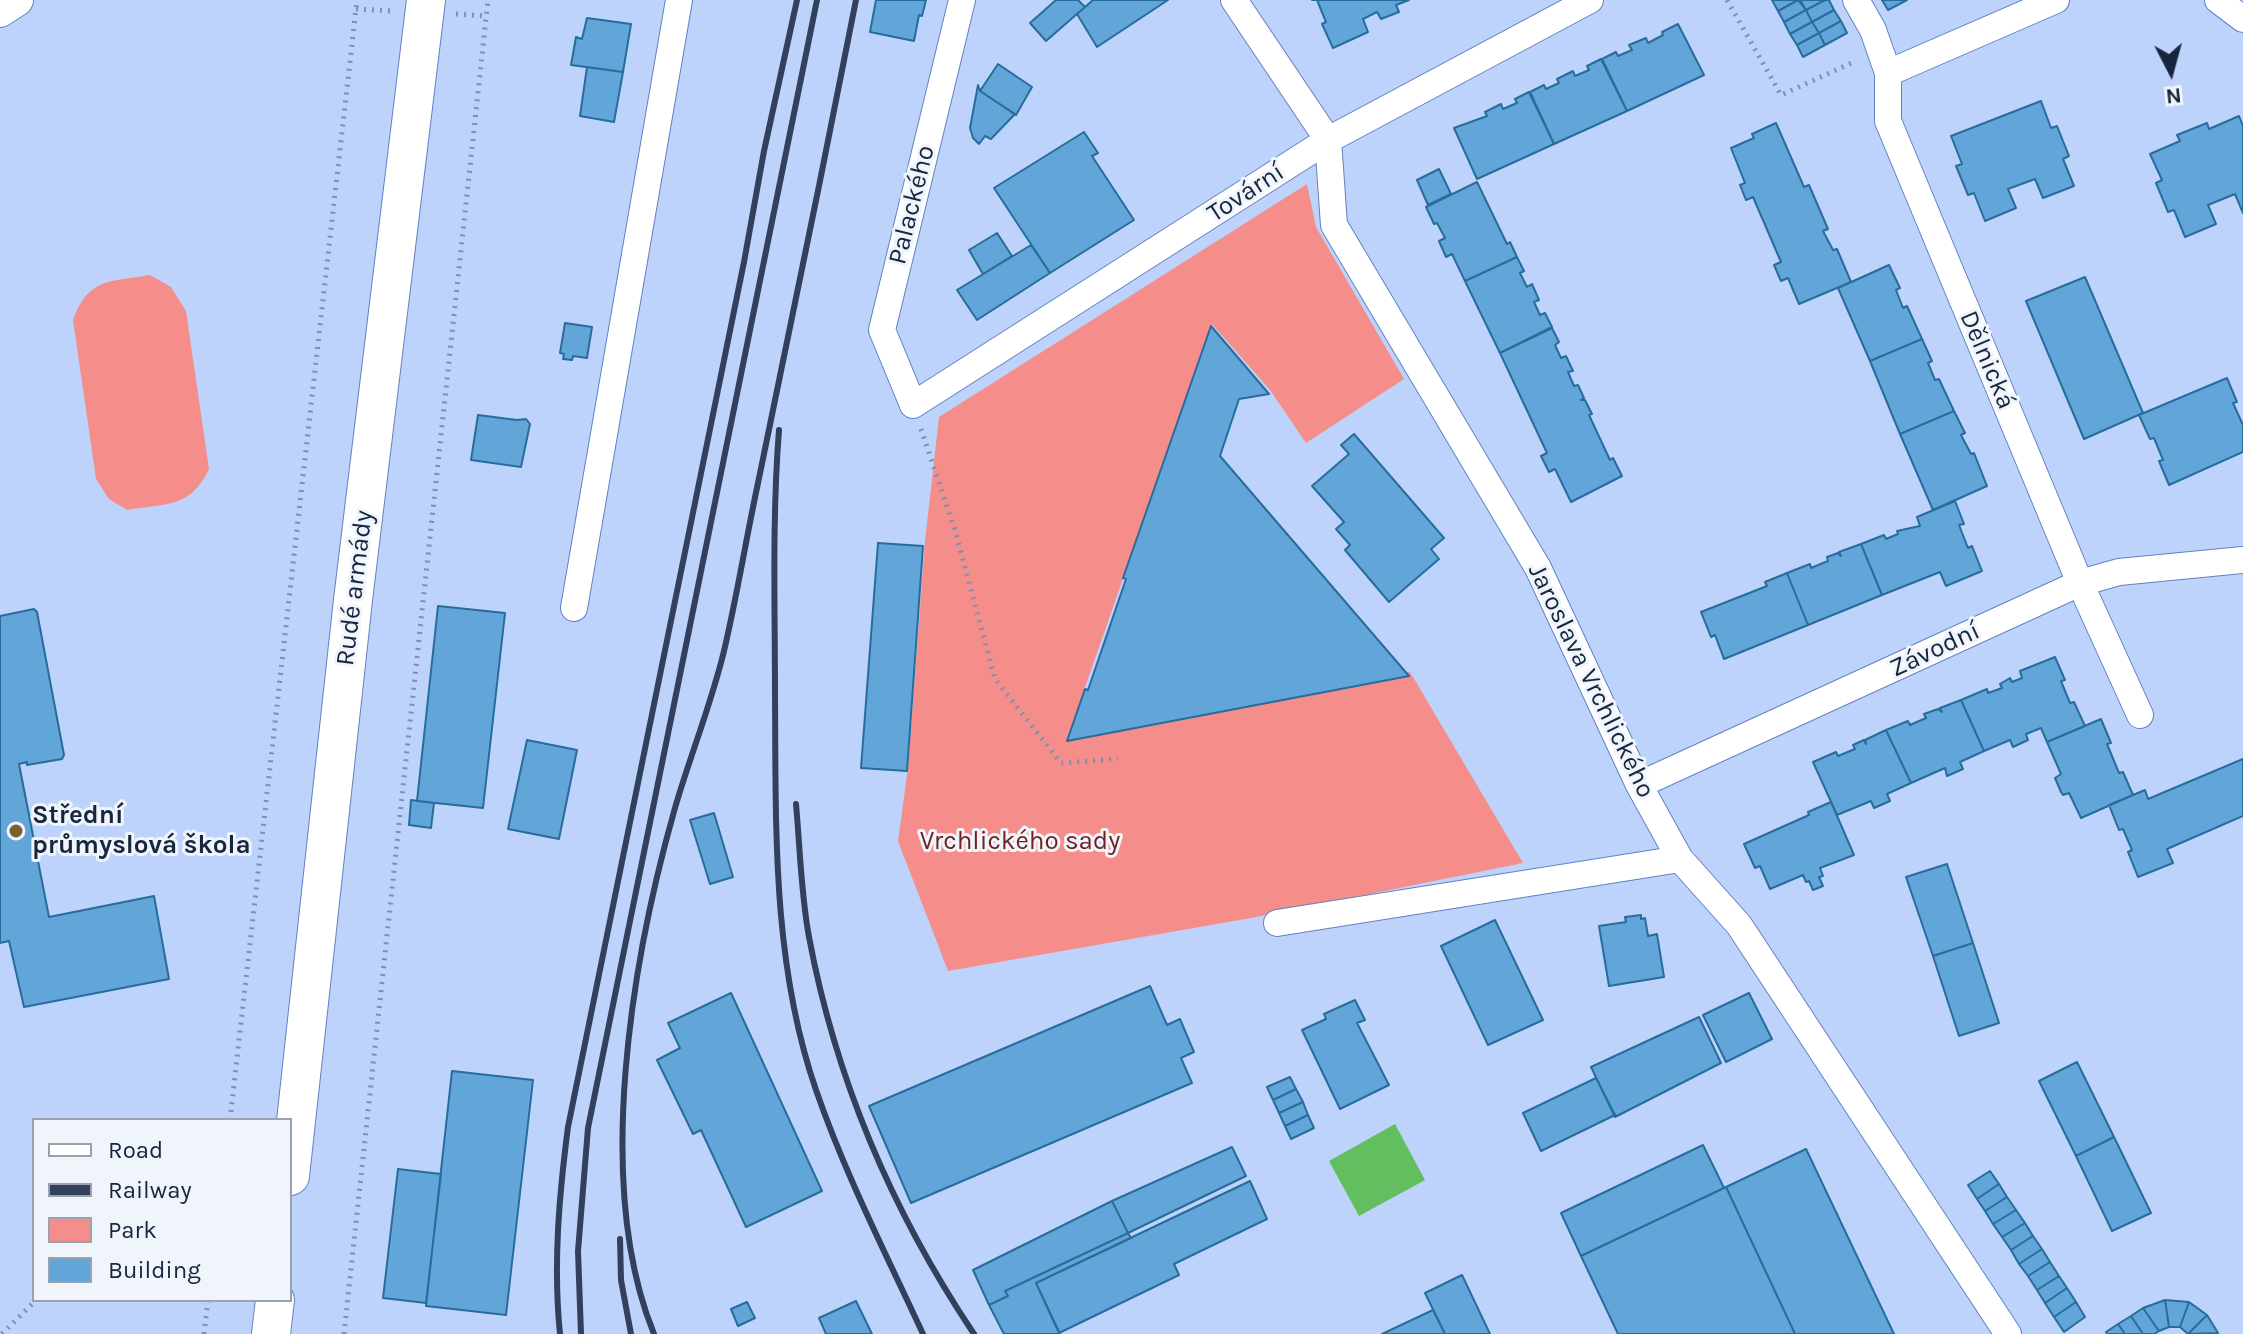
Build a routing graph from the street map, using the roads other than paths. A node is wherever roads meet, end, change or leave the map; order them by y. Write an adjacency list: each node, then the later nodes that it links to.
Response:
1 (17, 0): 10 (street)
2 (426, 0): 22 (main road, Rudé armády)
3 (679, 0): 17 (street)
4 (962, 0): 14 (street, Palackého)
5 (1234, 0): 13 (street, Jaroslava Vrchlického)
6 (1590, 0): 13 (street, Tovární)
7 (1856, 0): 12 (street, Dělnická)
8 (2056, 0): 12 (street)
9 (2218, 0): 11 (street)
10 (0, 11)
11 (2243, 19)
12 (1884, 61): 16 (street, Dělnická)
13 (1328, 140): 14 (street, Tovární); 19 (street, Jaroslava Vrchlického)
14 (913, 405)
15 (2243, 560): 16 (street, Závodní)
16 (2080, 583): 18 (street, Dělnická); 19 (street, Závodní)
17 (574, 608)
18 (2140, 715)
19 (1639, 785): 20 (street, Jaroslava Vrchlického)
20 (1680, 859): 21 (street); 25 (street, Jaroslava Vrchlického)
21 (1277, 923)
22 (292, 1158)
23 (275, 1302): 24 (main road)
24 (271, 1334)
25 (2008, 1334)

